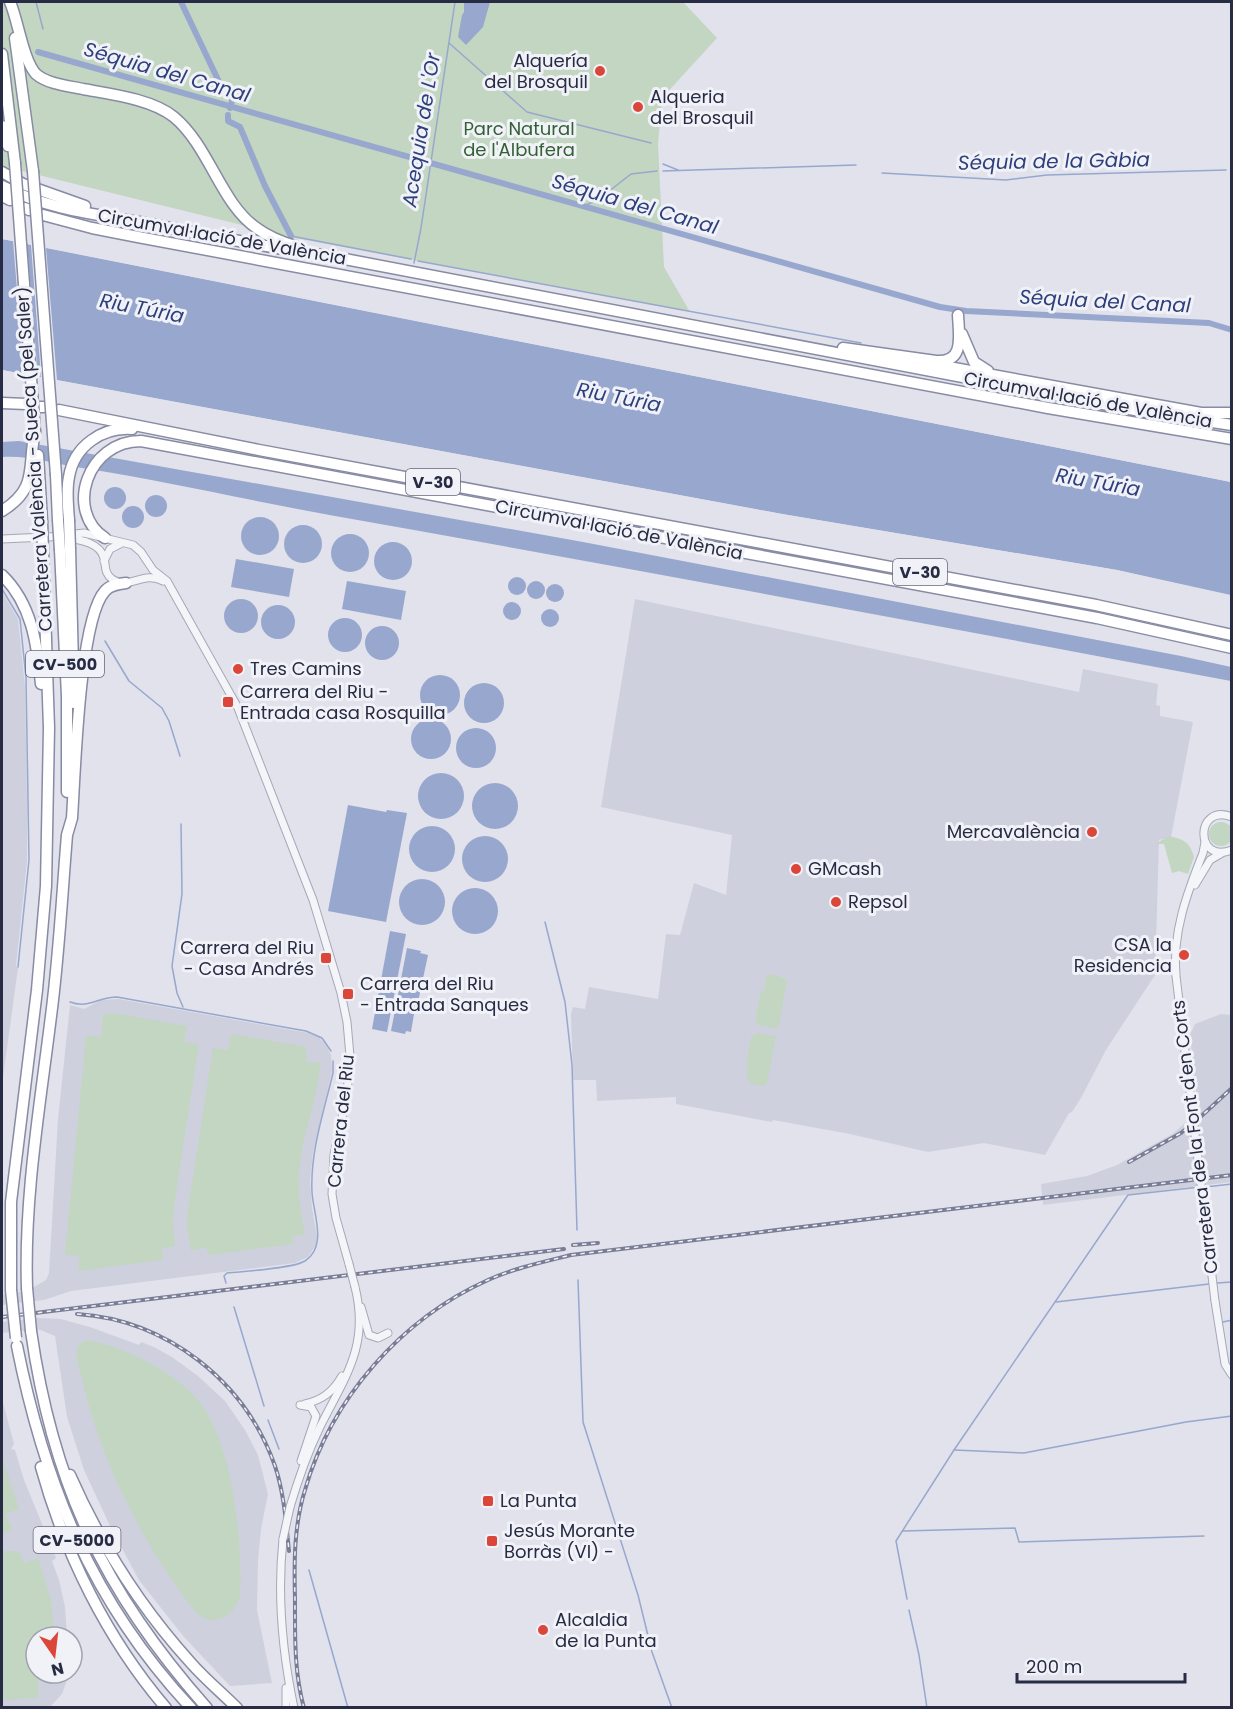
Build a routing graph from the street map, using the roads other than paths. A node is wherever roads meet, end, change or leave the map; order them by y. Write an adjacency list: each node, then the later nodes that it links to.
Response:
1 (9, 2): 9 (highway); 25 (highway, Carretera València - Sueca (pel Saler), bridge)
2 (2, 54): 4 (highway, Carretera València - Sueca (pel Saler))
3 (2, 126): 4 (highway)
4 (13, 162): 22 (highway, Carretera València - Sueca (pel Saler), bridge)
5 (2, 172): 8 (highway)
6 (2, 186): 8 (highway, Circumval·lació de València)
7 (43, 215): 18 (highway, Circumval·lació de València)
8 (122, 219): 9 (highway, Circumval·lació de València)
9 (324, 255): 10 (highway, Circumval·lació de València)
10 (587, 306): 11 (highway); 12 (highway, Circumval·lació de València)
11 (832, 346): 13 (highway); 13 (highway)
12 (918, 369): 18 (highway); 19 (highway, Circumval·lació de València)
13 (1047, 384): 17 (highway)
14 (2, 398): 15 (highway)
15 (2, 403)
16 (59, 410): 21 (highway, Circumval·lació de València / V-30)
17 (1228, 412)
18 (1099, 416): 20 (highway, Circumval·lació de València)
19 (1232, 425)
20 (1232, 439)
21 (259, 450): 24 (highway, Circumval·lació de València / V-30); 25 (highway)
22 (35, 472): 23 (highway); 38 (highway, Carretera València - Sueca (pel Saler) / CV-500, bridge)
23 (2, 512)
24 (607, 515): 32 (highway); 36 (highway, Circumval·lació de València / V-30)
25 (63, 520): 40 (highway, bridge)
26 (49, 537): 27 (street); 28 (street); 31 (street)
27 (105, 538): 29 (street); 32 (highway, Circumval·lació de València / V-30)
28 (2, 539)
29 (123, 543): 30 (street); 31 (street)
30 (143, 556): 34 (street); 35 (street, Carrera del Riu)
31 (104, 562): 34 (street)
32 (812, 565): 37 (highway, Circumval·lació de València / V-30)
33 (2, 575): 38 (highway)
34 (130, 581): 35 (street); 40 (highway)
35 (170, 586): 46 (street, Carrera del Riu, bridge)
36 (1232, 634)
37 (1232, 648)
38 (49, 777): 44 (highway, Carretera València - Sueca (pel Saler) / CV-500)
39 (1229, 815): 41 (street, Carretera de la Font d'en Corts)
40 (66, 835): 51 (highway, CV-5000, bridge)
41 (1205, 842): 43 (street); 45 (street, Carretera de la Font d'en Corts)
42 (1232, 850): 43 (street)
43 (1222, 852): 45 (street, Carretera de la Font d'en Corts)
44 (45, 900): 48 (highway, CV-5000, bridge)
45 (1185, 903): 50 (street, Carretera de la Font d'en Corts, bridge)
46 (358, 1300): 47 (street); 49 (street, Carrera del Riu)
47 (388, 1333)
48 (16, 1342): 54 (highway); 55 (highway, CV-5000)
49 (357, 1350): 52 (street, Carrera del Riu); 52 (street)
50 (1232, 1375)
51 (55, 1442): 56 (highway, CV-5000); 57 (highway)
52 (299, 1475): 53 (street, Carrera del Riu, bridge)
53 (286, 1673): 58 (street, Carrera del Riu); 59 (street, Carrera del Riu)
54 (166, 1707)
55 (191, 1707)
56 (207, 1707)
57 (237, 1707)
58 (286, 1707)
59 (294, 1707)

